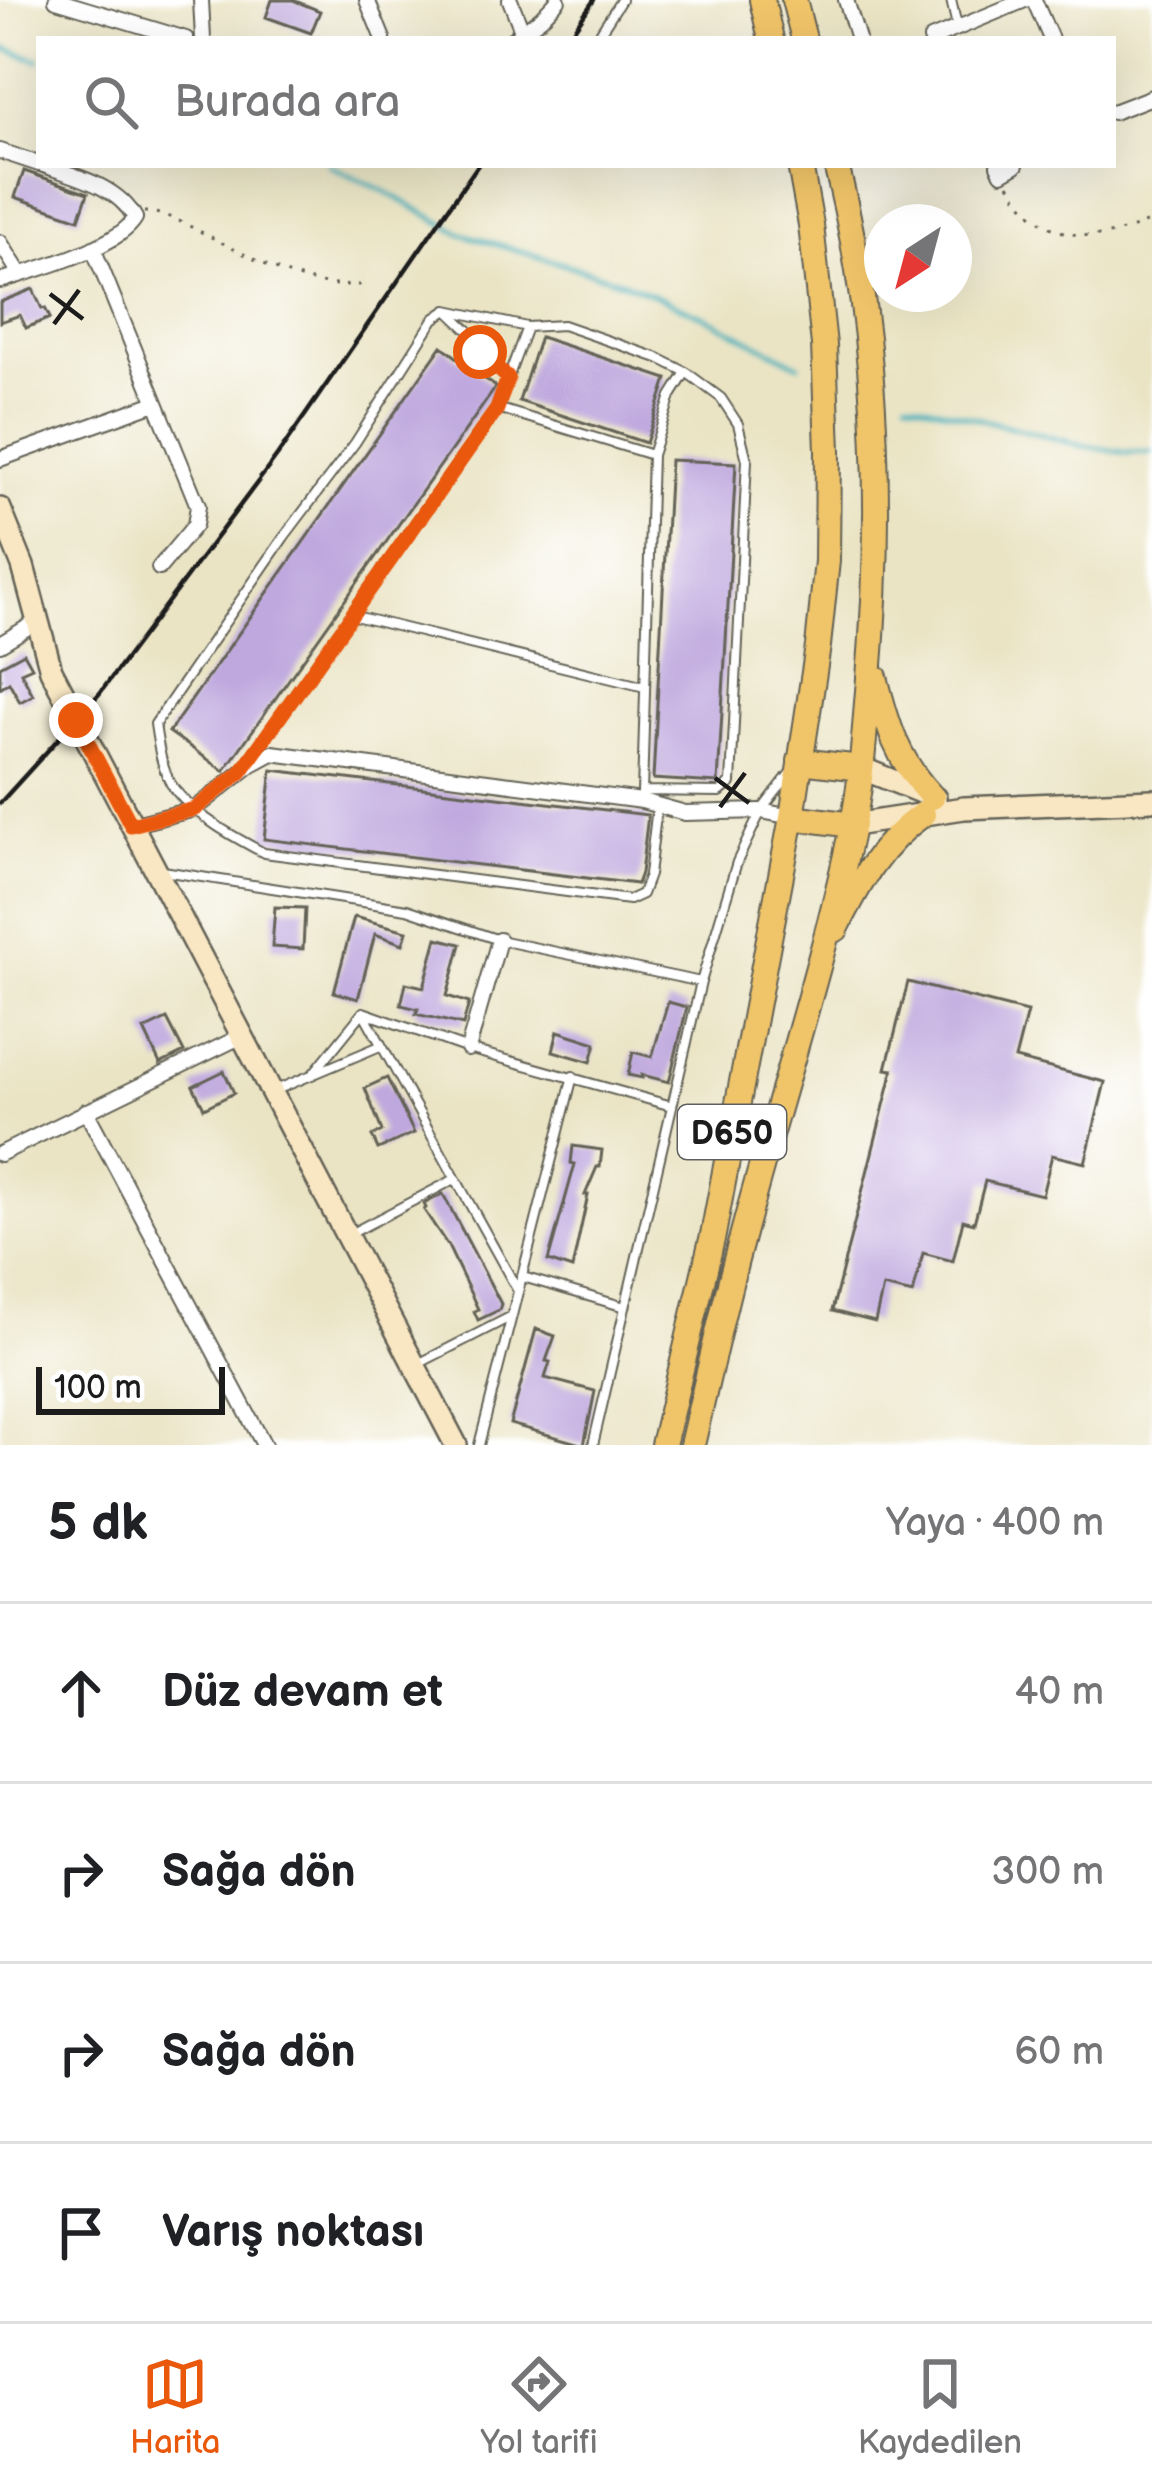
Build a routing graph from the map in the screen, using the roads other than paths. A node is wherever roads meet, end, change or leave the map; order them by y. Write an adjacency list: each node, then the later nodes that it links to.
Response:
1 (56, 0): 13 (street)
2 (201, 0): 14 (street)
3 (367, 0): 15 (street)
4 (510, 0): 16 (street)
5 (558, 0): 16 (street)
6 (621, 0): 17 (lane)
7 (762, 0): 18 (highway)
8 (794, 0): 19 (highway)
9 (847, 0): 20 (street)
10 (951, 0): 12 (lane)
11 (1029, 0): 12 (street); 21 (street)
12 (944, 35)
13 (176, 36)
14 (203, 36)
15 (381, 36)
16 (518, 36)
17 (598, 36)
18 (770, 36)
19 (803, 36)
20 (857, 36)
21 (1049, 36)
22 (1152, 97): 23 (street)
23 (1116, 111)
24 (0, 151): 25 (street)
25 (36, 162)
26 (53, 168): 30 (street)
27 (801, 168): 48 (highway, D650)
28 (837, 168): 46 (highway, D650)
29 (0, 242): 31 (street)
30 (93, 248): 31 (street); 37 (street)
31 (20, 274): 32 (street)
32 (0, 280)
33 (447, 310): 34 (lane); 36 (lane); 54 (lane)
34 (527, 327): 35 (lane); 36 (lane)
35 (686, 372): 39 (lane); 51 (lane)
36 (508, 378): 38 (lane)
37 (155, 403): 40 (street); 42 (street)
38 (497, 409): 39 (lane); 43 (lane)
39 (652, 455): 47 (lane)
40 (0, 459)
41 (0, 509): 44 (street)
42 (159, 568)
43 (351, 615): 47 (lane); 50 (lane)
44 (38, 621): 45 (street); 57 (street)
45 (0, 644)
46 (871, 661): 49 (highway, D650); 53 (highway)
47 (645, 687): 51 (lane)
48 (800, 761): 49 (highway); 55 (lane); 56 (highway, D650)
49 (861, 769): 53 (street); 58 (highway, D650)
50 (241, 772): 51 (street); 54 (street)
51 (647, 799): 54 (lane); 55 (street)
52 (1152, 800): 53 (street)
53 (928, 806): 58 (street); 61 (highway)
54 (195, 809): 57 (street)
55 (761, 811): 56 (street); 62 (lane)
56 (792, 817): 58 (highway); 84 (highway, D650)
57 (131, 825): 59 (street)
58 (853, 825): 61 (highway, D650)
59 (155, 870): 60 (lane); 64 (street)
60 (500, 940): 62 (lane); 66 (street)
61 (817, 969): 85 (highway, D650)
62 (701, 982): 70 (lane)
63 (363, 1012): 65 (lane); 66 (lane); 67 (lane)
64 (242, 1036): 69 (street); 71 (street)
65 (380, 1046): 67 (lane); 73 (lane)
66 (468, 1049): 68 (lane)
67 (312, 1075): 69 (lane)
68 (573, 1076): 70 (lane); 75 (lane)
69 (272, 1092): 74 (street)
70 (672, 1106): 77 (lane)
71 (86, 1111): 72 (street); 80 (street)
72 (0, 1154)
73 (455, 1179): 74 (lane); 76 (lane)
74 (347, 1236): 79 (street)
75 (523, 1277): 76 (lane); 77 (lane)
76 (518, 1292): 78 (lane)
77 (625, 1306): 83 (lane)
78 (512, 1316): 79 (lane); 82 (lane)
79 (415, 1366): 81 (street)
80 (264, 1445)
81 (456, 1445)
82 (478, 1445)
83 (593, 1445)
84 (663, 1445)
85 (692, 1445)

